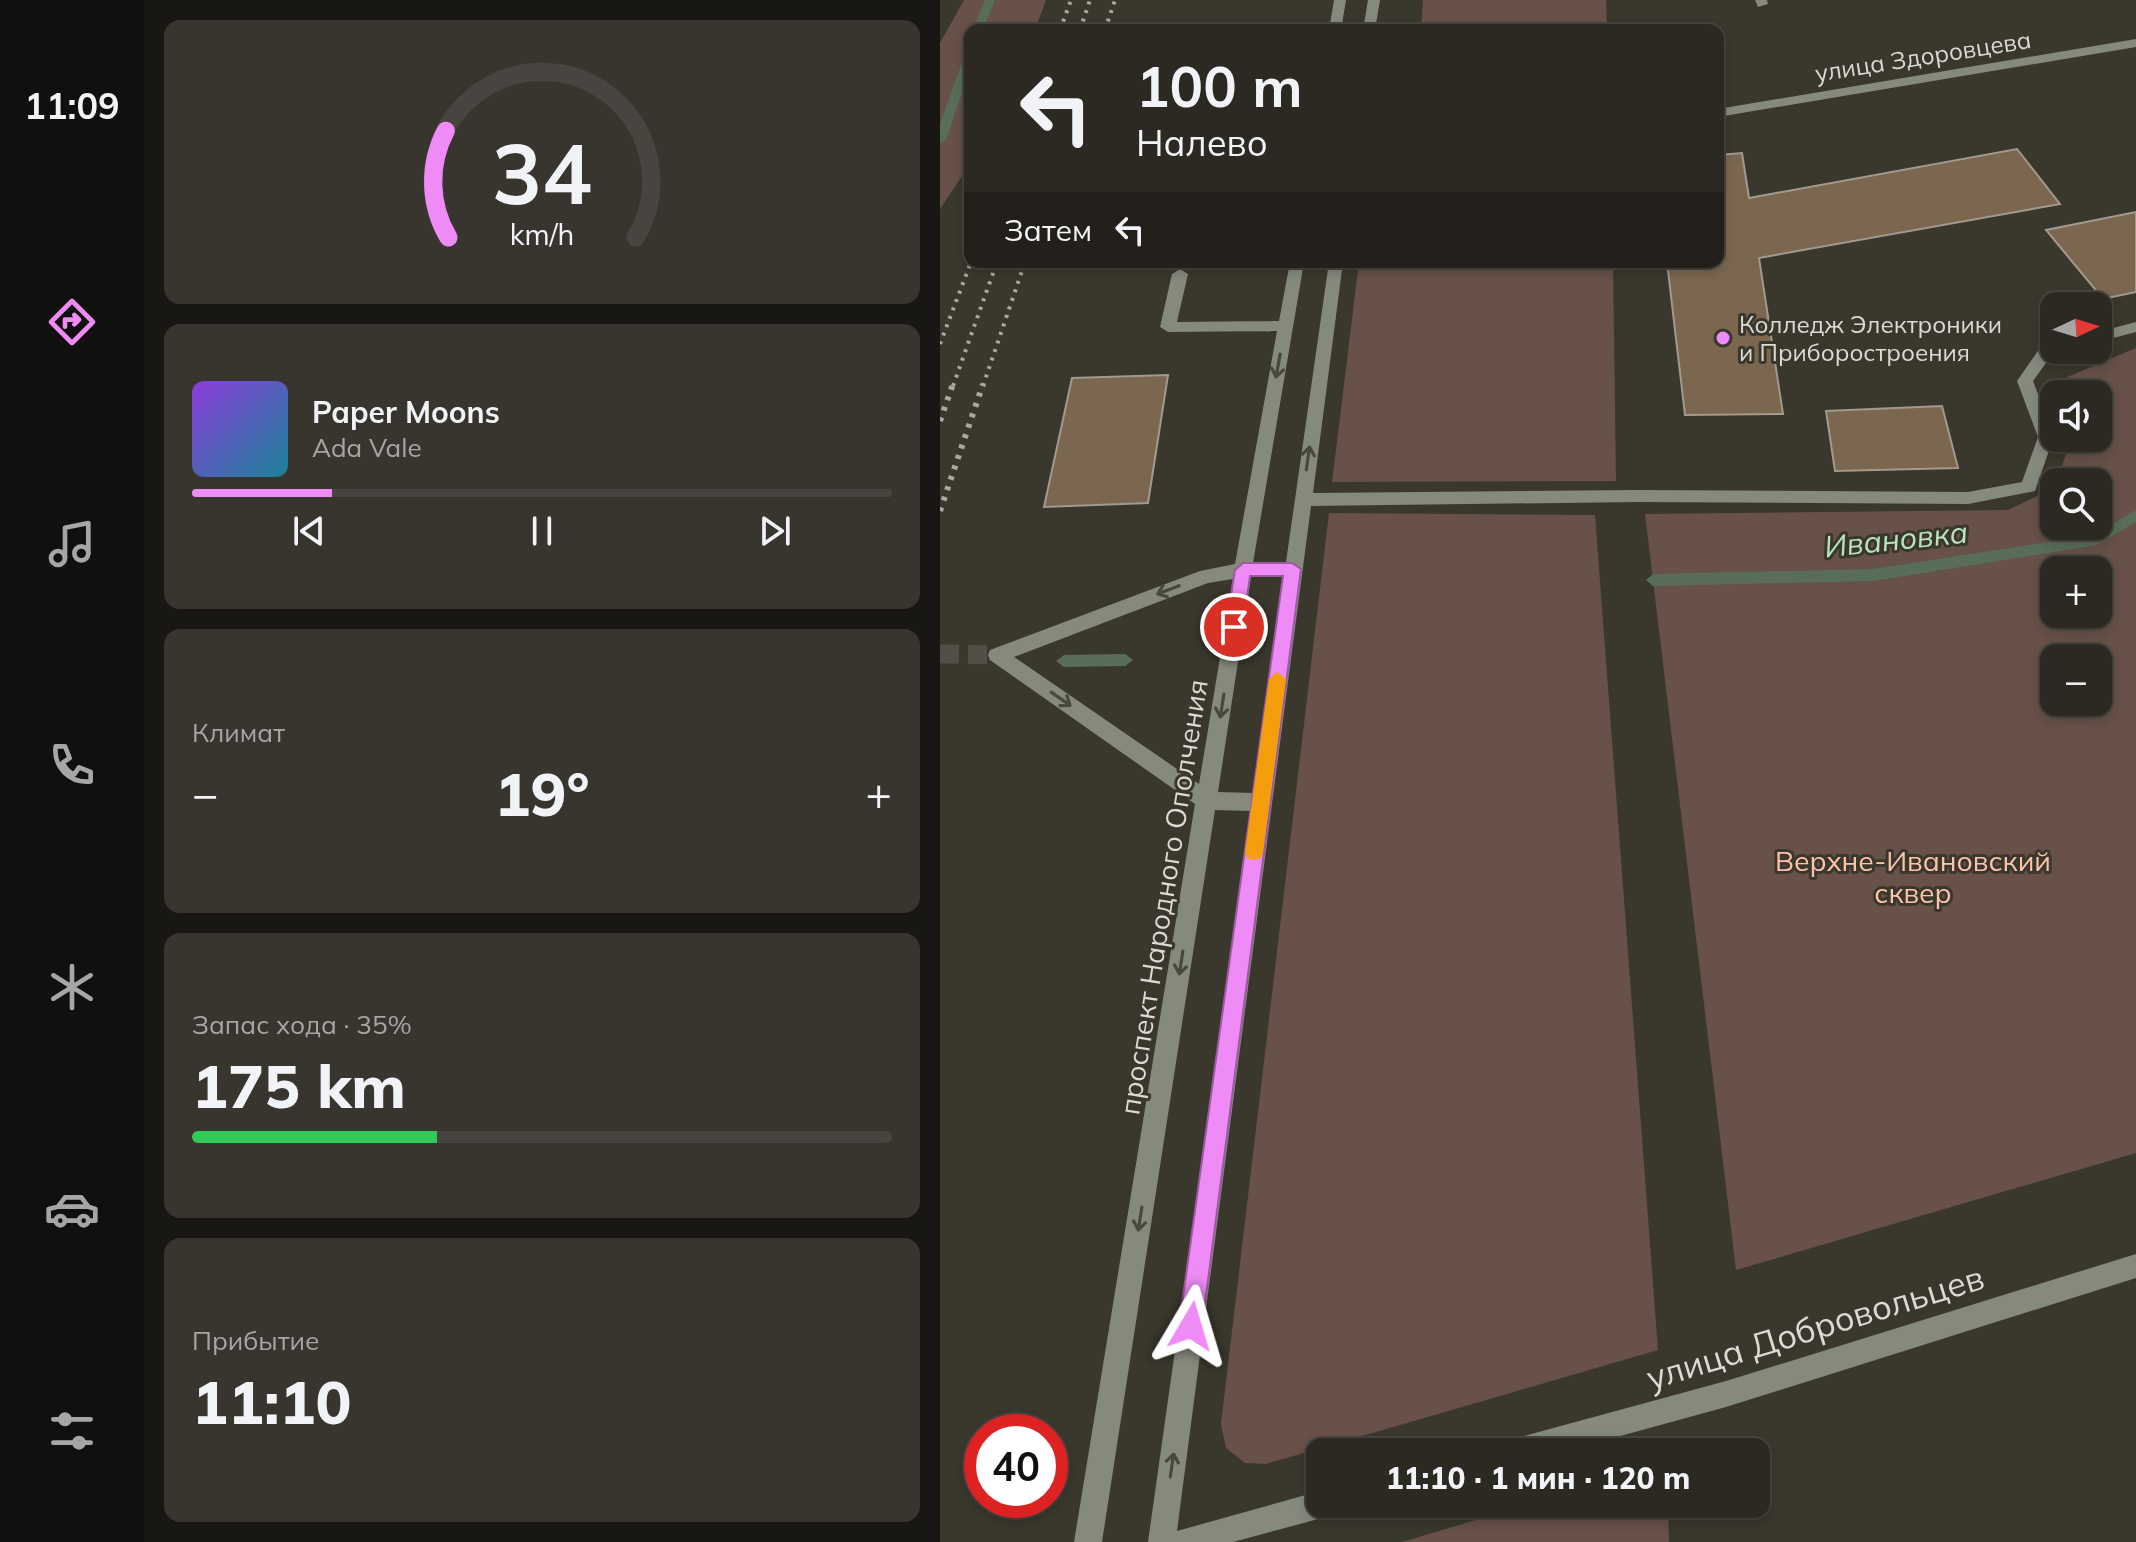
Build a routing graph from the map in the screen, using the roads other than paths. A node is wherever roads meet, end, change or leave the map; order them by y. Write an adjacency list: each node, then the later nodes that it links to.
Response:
1 (1340, 0): 3 (street)
2 (1374, 0): 4 (street)
3 (1336, 24)
4 (1370, 24)
5 (2136, 43): 6 (street, улица Здоровцева)
6 (1724, 112)
7 (1296, 268): 10 (street, проспект Народного Ополчения)
8 (1335, 268): 14 (street, one-way to 8)
9 (1180, 274): 10 (street)
10 (1285, 326): 16 (street, проспект Народного Ополчения, one-way to 16)
11 (2136, 327): 12 (street)
12 (2112, 333)
13 (2040, 360): 14 (street)
14 (1302, 500): 15 (street)
15 (1292, 569): 16 (street); 18 (street)
16 (1243, 570): 17 (street, проспект Народного Ополчения, one-way to 17); 17 (street, one-way to 17)
17 (1207, 801): 18 (street); 22 (street, проспект Народного Ополчения, one-way to 22)
18 (1261, 802): 23 (street, one-way to 18)
19 (2136, 1266): 20 (street, улица Добровольцев)
20 (1564, 1438)
21 (1306, 1508): 24 (street)
22 (1088, 1542)
23 (1162, 1542)
24 (1183, 1542)

